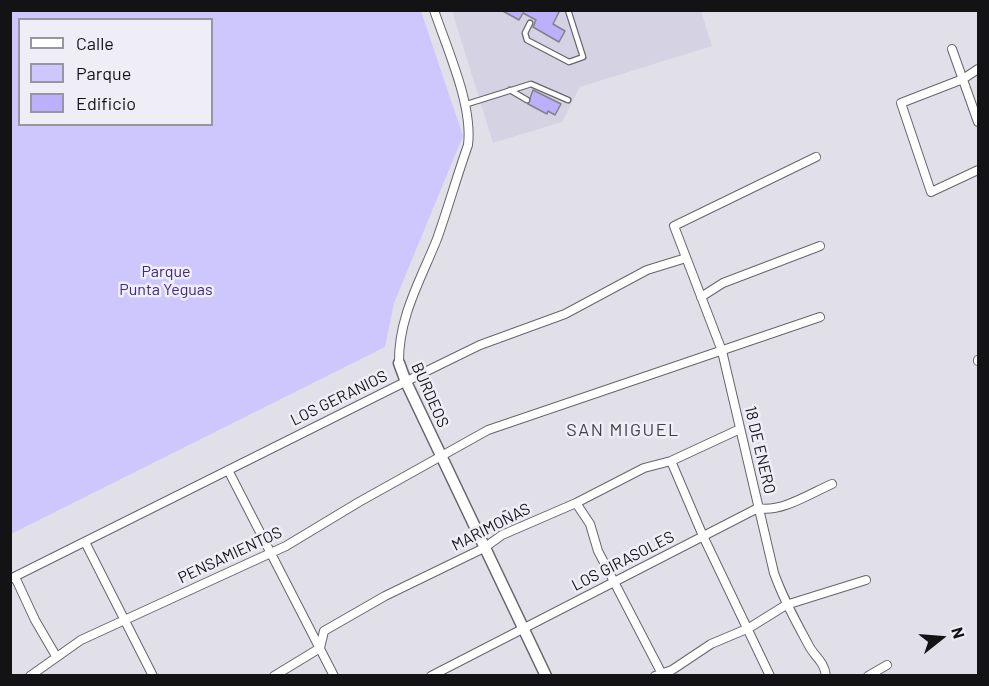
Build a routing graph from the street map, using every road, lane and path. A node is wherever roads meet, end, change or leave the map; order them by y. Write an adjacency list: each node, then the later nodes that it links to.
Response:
1 (434, 10): 10 (street, BURDEOS)
2 (568, 10): 3 (lane)
3 (530, 23)
4 (952, 49): 6 (street)
5 (978, 69): 6 (street)
6 (963, 78): 11 (street); 13 (street)
7 (510, 90): 8 (lane); 9 (lane); 10 (lane)
8 (527, 100)
9 (568, 100)
10 (464, 105): 19 (street, BURDEOS)
11 (978, 122)
12 (816, 157): 15 (street, 18 DE ENERO)
13 (978, 170)
14 (820, 246): 16 (street)
15 (686, 258): 16 (street, 18 DE ENERO); 20 (street, LOS GERANIOS)
16 (701, 297): 18 (street, 18 DE ENERO)
17 (820, 317): 18 (street, PENSAMIENTOS)
18 (722, 351): 21 (street, 18 DE ENERO); 22 (street, PENSAMIENTOS)
19 (399, 363): 20 (street, BURDEOS)
20 (406, 382): 22 (street, BURDEOS); 24 (street, LOS GERANIOS)
21 (740, 429): 23 (street, MARIMOÑAS); 27 (street, 18 DE ENERO)
22 (441, 457): 30 (street, BURDEOS); 31 (street, PENSAMIENTOS)
23 (671, 461): 26 (street, MARIMOÑAS); 28 (street)
24 (228, 470): 29 (street, LOS GERANIOS); 31 (street)
25 (832, 484): 27 (street, LOS GIRASOLES)
26 (576, 503): 30 (street, MARIMOÑAS); 33 (street)
27 (758, 508): 28 (street, LOS GIRASOLES); 35 (street, 18 DE ENERO)
28 (703, 536): 33 (street, LOS GIRASOLES); 38 (street)
29 (86, 544): 32 (street, LOS GERANIOS); 36 (street)
30 (484, 548): 37 (street, BURDEOS); 39 (street, MARIMOÑAS)
31 (272, 553): 36 (street, PENSAMIENTOS); 39 (street)
32 (13, 578): 40 (street)
33 (615, 580): 37 (street, LOS GIRASOLES); 42 (street)
34 (866, 580): 35 (street)
35 (786, 605): 38 (street); 50 (street, 18 DE ENERO)
36 (125, 619): 40 (street, PENSAMIENTOS); 44 (street)
37 (522, 627): 47 (street, LOS GIRASOLES); 48 (street, BURDEOS)
38 (749, 628): 42 (street); 49 (street)
39 (320, 648): 45 (street, MARIMOÑAS); 46 (street)
40 (56, 656): 43 (street, PENSAMIENTOS)
41 (887, 665): 51 (street)
42 (660, 674)
43 (30, 675)
44 (153, 675)
45 (274, 675)
46 (334, 675)
47 (431, 675)
48 (546, 675)
49 (770, 675)
50 (826, 675)
51 (868, 675)

